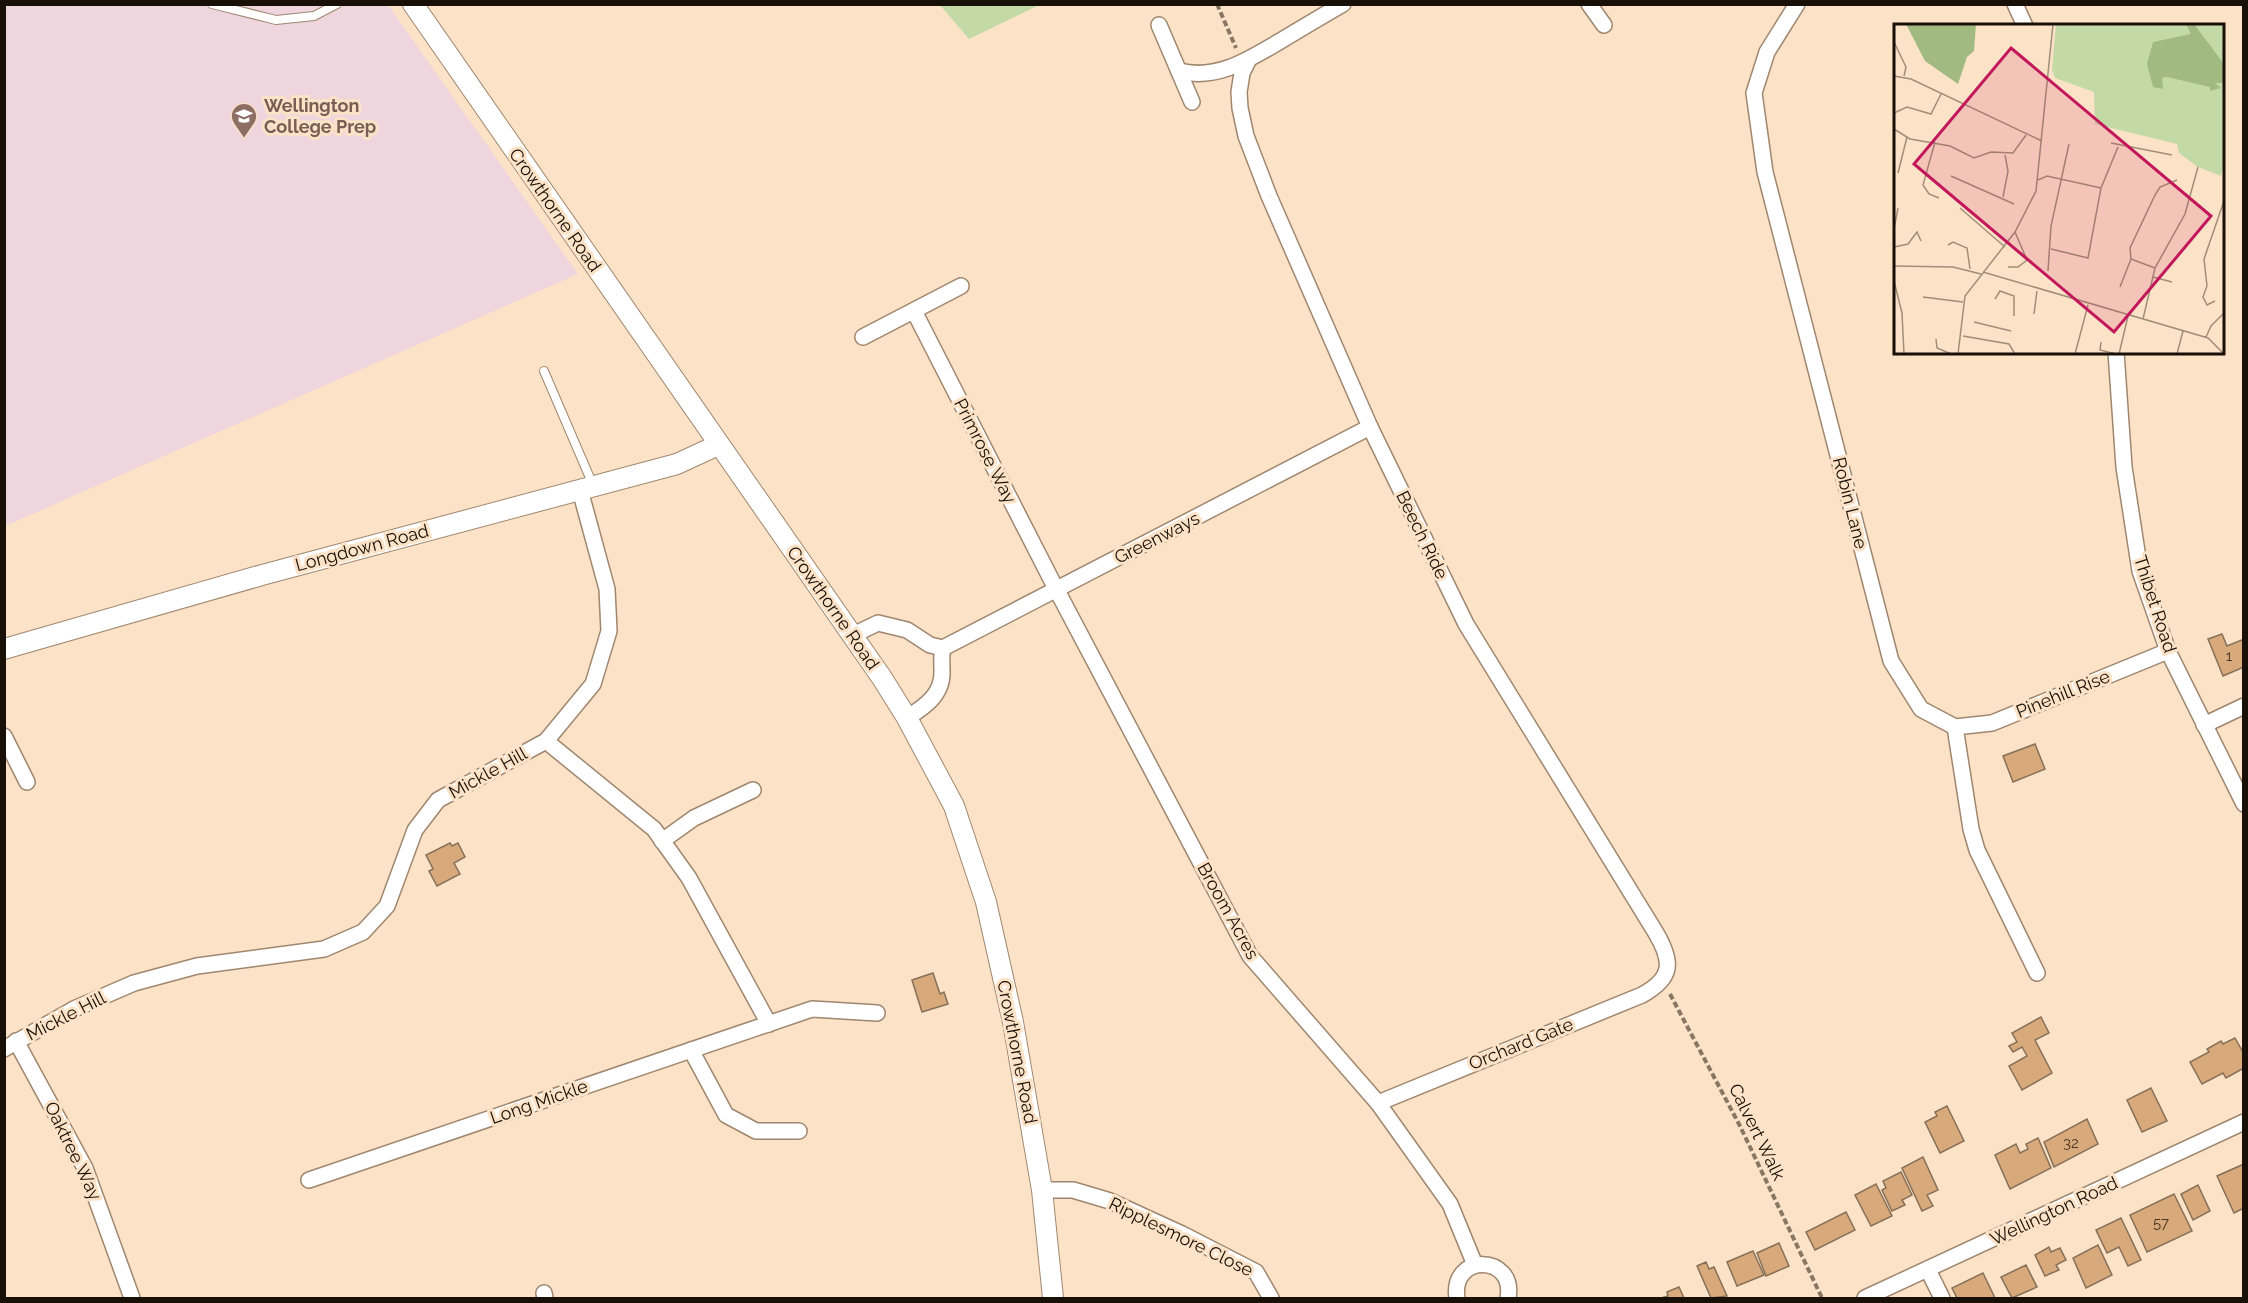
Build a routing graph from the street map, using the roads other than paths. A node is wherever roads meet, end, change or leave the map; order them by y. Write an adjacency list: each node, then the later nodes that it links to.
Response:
1 (212, 4): 2 (lane)
2 (337, 4)
3 (413, 4): 22 (street, Crowthorne Road)
4 (1342, 4): 11 (street)
5 (1589, 4): 10 (street)
6 (1797, 4): 32 (street, Robin Lane)
7 (2015, 4): 8 (street)
8 (2024, 24)
9 (1159, 25): 12 (street)
10 (1604, 26)
11 (1248, 61): 13 (street); 14 (street, Beech Ride)
12 (1179, 71): 13 (street); 15 (street)
13 (1217, 71): 14 (street)
14 (1239, 92): 21 (street, Beech Ride)
15 (1192, 102)
16 (961, 286): 17 (street)
17 (914, 311): 18 (street); 24 (street, Primrose Way)
18 (863, 338)
19 (2116, 354): 28 (street, Thibet Road)
20 (544, 371): 23 (lane)
21 (1370, 428): 24 (street, Greenways); 40 (street, Beech Ride)
22 (718, 445): 23 (street, Longdown Road); 25 (street, Crowthorne Road)
23 (587, 489): 27 (street, Longdown Road); 34 (street, Mickle Hill)
24 (1058, 590): 26 (street, Greenways); 45 (street, Broom Acres)
25 (853, 635): 26 (street); 30 (street, Crowthorne Road)
26 (943, 648): 30 (street)
27 (4, 649)
28 (2168, 651): 31 (street, Thibet Road); 32 (street, Pinehill Rise)
29 (2244, 706): 31 (street)
30 (907, 718): 49 (street, Crowthorne Road)
31 (2204, 725): 37 (street, Thibet Road)
32 (1955, 727): 39 (street)
33 (4, 736): 35 (street)
34 (546, 741): 38 (street); 43 (street, Mickle Hill)
35 (27, 782)
36 (753, 790): 38 (street)
37 (2244, 804)
38 (662, 841): 42 (street)
39 (2037, 973)
40 (1662, 981): 45 (street, Orchard Gate)
41 (877, 1013): 42 (street, Long Mickle)
42 (770, 1024): 44 (street, Long Mickle)
43 (10, 1045): 52 (street, Oaktree Way)
44 (691, 1050): 47 (street); 48 (street, Long Mickle)
45 (1378, 1103): 50 (street, Broom Acres)
46 (2244, 1122): 51 (street, Wellington Road)
47 (799, 1131)
48 (309, 1180)
49 (1042, 1190): 53 (street, Crowthorne Road); 54 (street, Ripplesmore Close)
50 (1475, 1265): 55 (street); 56 (street)
51 (1928, 1270): 57 (street, Wellington Road); 58 (street)
52 (132, 1299)
53 (1053, 1299)
54 (1271, 1299)
55 (1457, 1299)
56 (1508, 1299)
57 (1865, 1299)
58 (1942, 1299)

